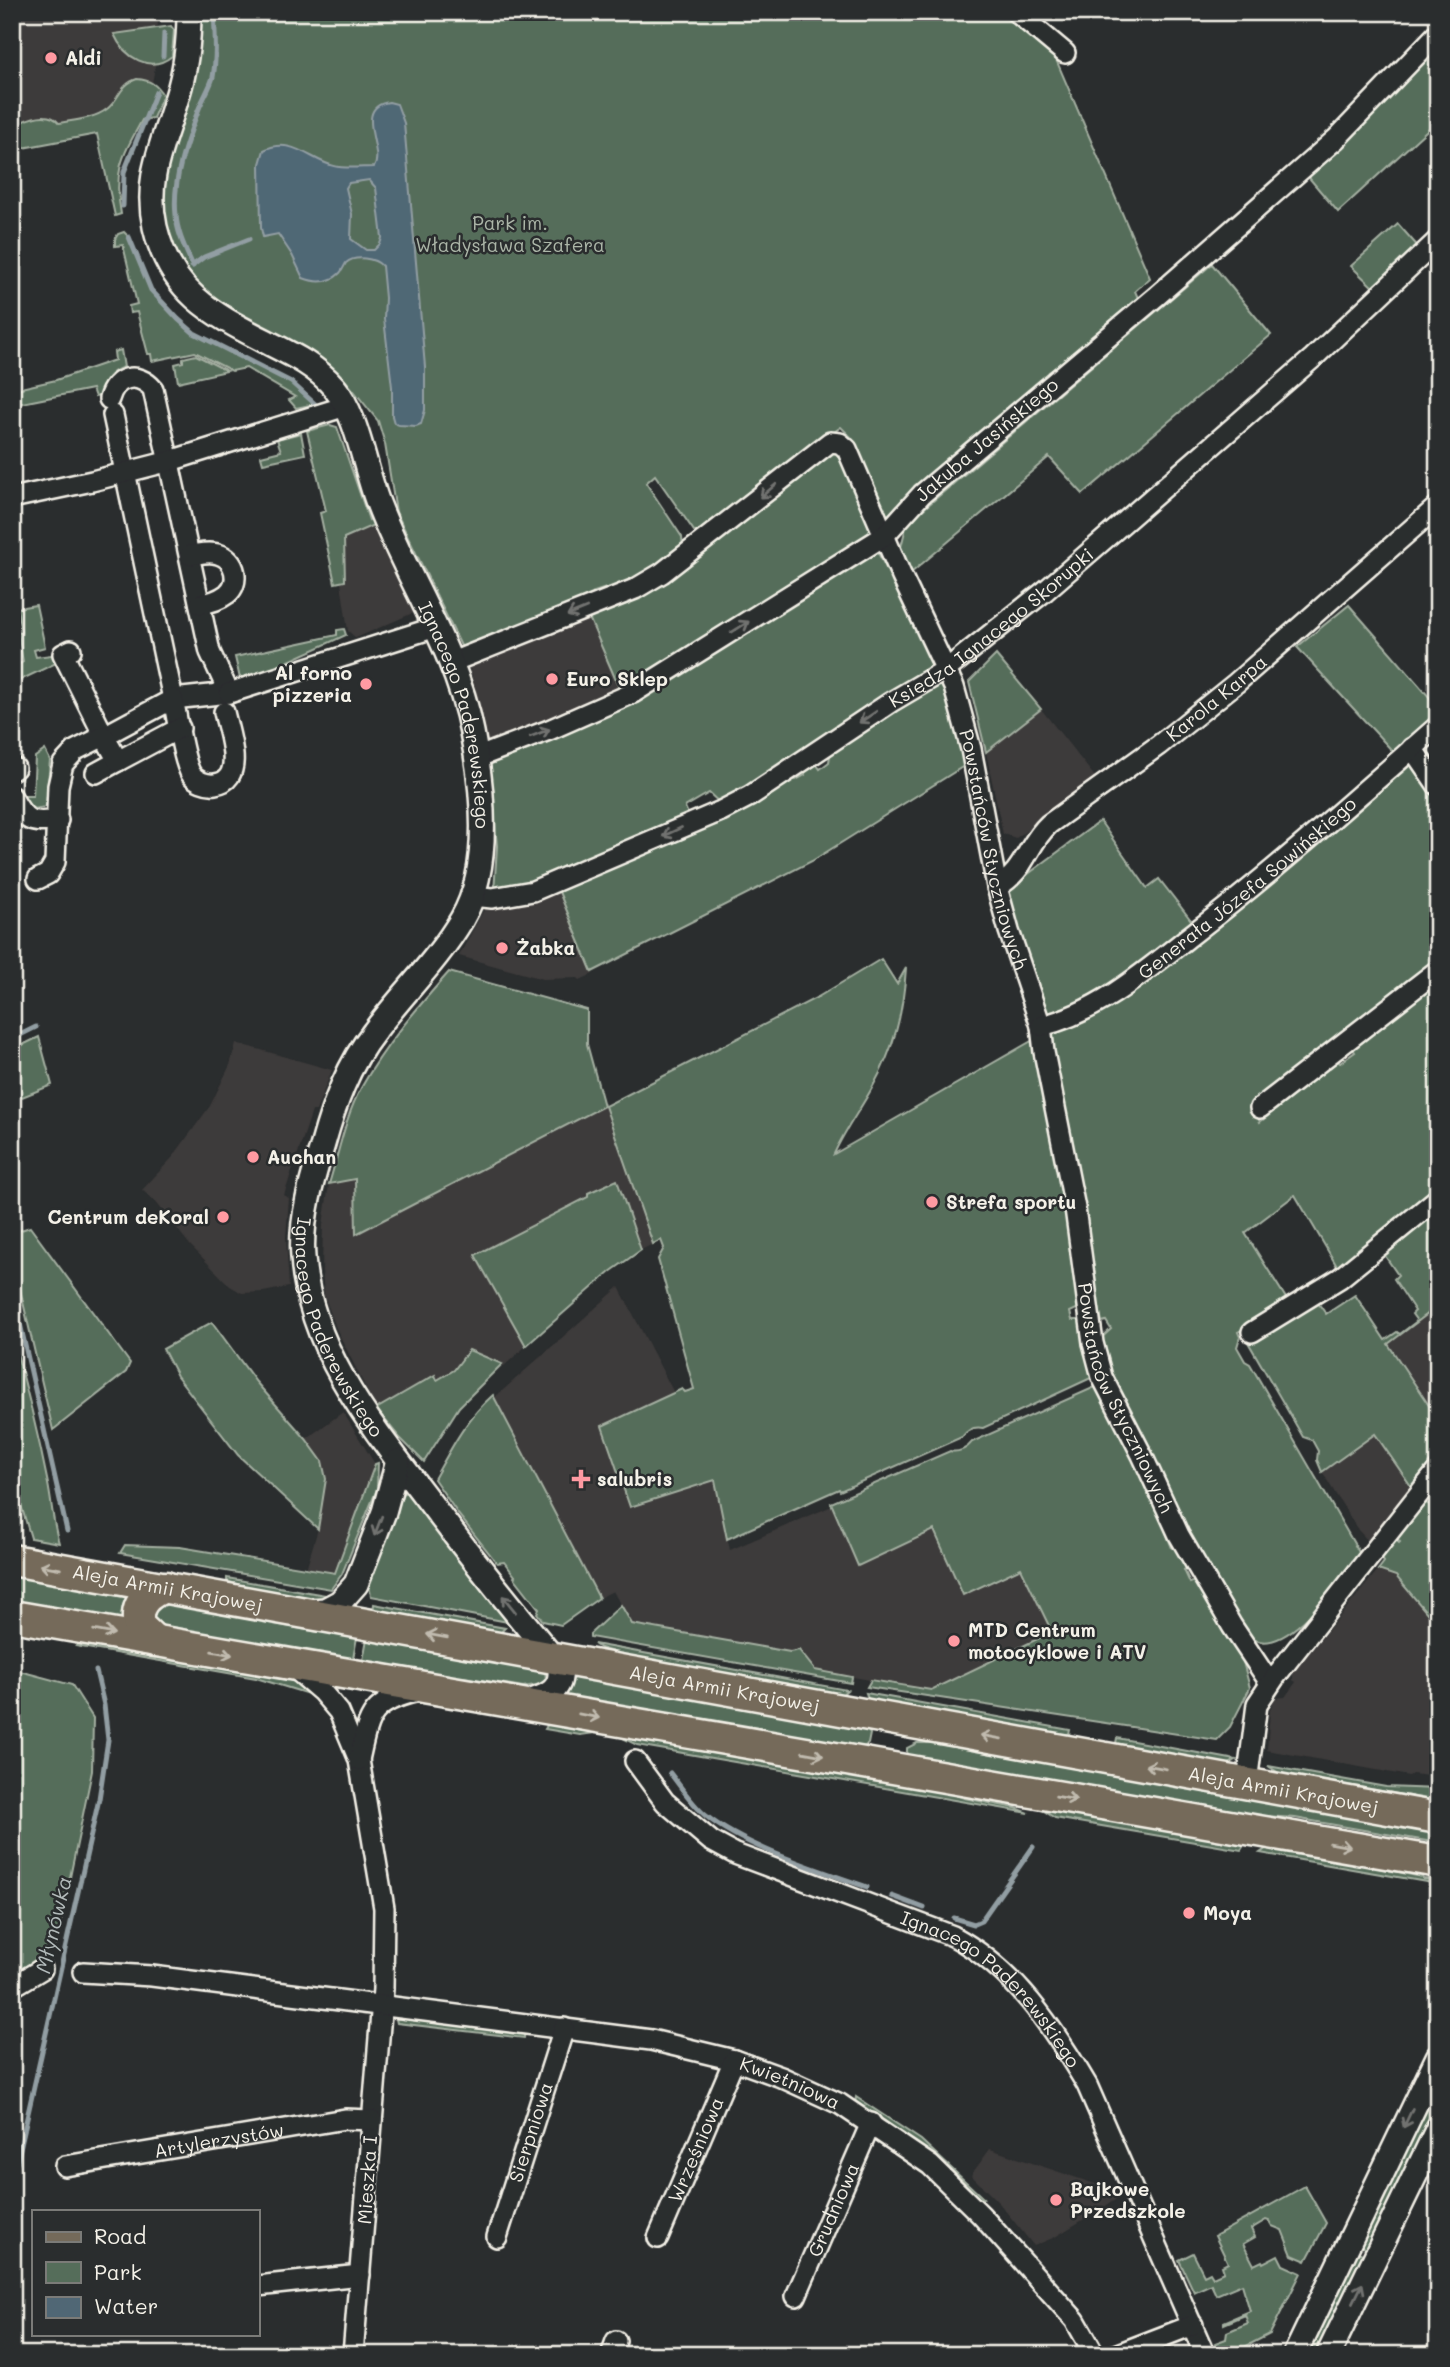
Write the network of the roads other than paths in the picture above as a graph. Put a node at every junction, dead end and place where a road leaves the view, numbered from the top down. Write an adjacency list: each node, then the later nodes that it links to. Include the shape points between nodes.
1 (189, 12): 6 (street, Ignacego Paderewskiego, via 185,70 151,187 156,233 173,270 203,306 307,363 332,385)
2 (1016, 12): 4 (street)
3 (1438, 33): 11 (street, Jakuba Jasińskiego, via 1336,139 922,494)
4 (1065, 53)
5 (1438, 240): 17 (street, Księdza Ignacego Skorupki, via 1149,503)
6 (346, 406): 7 (street); 14 (street, Ignacego Paderewskiego, via 379,507)
7 (170, 461): 8 (street); 8 (street, via 156,397 148,383 125,379 115,386 111,407); 12 (street)
8 (126, 473): 9 (street); 18 (street)
9 (12, 498)
10 (1438, 506): 31 (street, Karola Karpa, via 1159,745 1037,834 1011,879)
11 (884, 536): 16 (street, Powstańców Styczniowych, one-way to 16, via 847,449 830,442 644,584); 17 (street, Powstańców Styczniowych); 24 (street, Jakuba Jasińskiego, one-way to 11, via 633,693)
12 (190, 555): 13 (street); 13 (street, via 215,552 229,561 235,572 229,592)
13 (200, 604): 19 (street)
14 (436, 627): 16 (street, Ignacego Paderewskiego); 19 (street)
15 (72, 650): 22 (street, via 63,654)
16 (452, 662): 24 (street, Ignacego Paderewskiego)
17 (947, 668): 31 (street, Powstańców Styczniowych, via 964,719); 32 (street, Księdza Ignacego Skorupki, one-way to 32, via 721,811 533,891 492,898)
18 (173, 699): 19 (street); 21 (street); 22 (street)
19 (226, 703): 21 (street, via 234,762 231,774 221,782 207,784 189,772)
20 (1438, 726): 23 (street, Generała Józefa Sowińskiego)
21 (180, 728): 25 (street)
22 (104, 736): 25 (street); 29 (street, via 76,750 63,764)
23 (1412, 748): 27 (street); 34 (street, Generała Józefa Sowińskiego, via 1227,908 1150,968 1080,1011)
24 (476, 758): 32 (street, Ignacego Paderewskiego, via 482,838)
25 (118, 761): 26 (street)
26 (96, 773)
27 (1438, 786)
28 (12, 797): 29 (street, via 30,820)
29 (58, 820): 30 (street, via 53,869)
30 (38, 880)
31 (997, 887): 34 (street, Powstańców Styczniowych)
32 (473, 896): 38 (street, Ignacego Paderewskiego, via 449,938 355,1060 330,1118 304,1220 304,1266 321,1330 354,1398)
33 (1438, 970): 35 (street)
34 (1041, 1026): 47 (street, Powstańców Styczniowych, via 1102,1377 1179,1535)
35 (1260, 1108)
36 (1438, 1198): 37 (street, via 1340,1278)
37 (1252, 1332)
38 (398, 1461): 42 (street, Ignacego Paderewskiego, one-way to 42, via 356,1584 334,1606); 45 (street, Ignacego Paderewskiego, one-way to 38)
39 (1438, 1471): 47 (street)
40 (12, 1560): 41 (main road, Aleja Armii Krajowej, one-way to 40)
41 (166, 1587): 42 (main road, Aleja Armii Krajowej); 44 (main road, via 150,1594 138,1611 139,1626)
42 (303, 1612): 45 (main road, Aleja Armii Krajowej, one-way to 42)
43 (12, 1616): 44 (main road, one-way to 44)
44 (155, 1641): 46 (main road, one-way to 46)
45 (552, 1657): 49 (street, via 561,1672 555,1690); 50 (main road, Aleja Armii Krajowej)
46 (290, 1664): 48 (main road); 51 (street, Mieszka I, via 339,1712)
47 (1270, 1684): 54 (street, via 1257,1704)
48 (429, 1688): 49 (main road); 51 (street, Mieszka I, via 377,1707 365,1729)
49 (522, 1704): 53 (main road, one-way to 53)
50 (895, 1719): 53 (main road); 54 (main road, Aleja Armii Krajowej, one-way to 50)
51 (359, 1760): 60 (street, Mieszka I, via 383,1901)
52 (635, 1761): 73 (street, Ignacego Paderewskiego, via 665,1802 711,1841 953,1936 1013,1980 1087,2085)
53 (885, 1767): 56 (main road, one-way to 56)
54 (1247, 1783): 55 (main road, Aleja Armii Krajowej)
55 (1438, 1818)
56 (1438, 1862)
57 (42, 1969): 59 (street)
58 (83, 1972): 60 (street, via 138,1974)
59 (12, 1987)
60 (382, 2006): 61 (street, Kwietniowa); 64 (street, Mieszka I)
61 (564, 2028): 63 (street, Kwietniowa, via 651,2040); 68 (street, Sierpniowa)
62 (1438, 2057): 78 (street, one-way to 78)
63 (734, 2060): 65 (street, Kwietniowa, via 840,2104); 69 (street, Wrześniowa)
64 (372, 2120): 67 (street, Artylerzystów, via 345,2119); 70 (street, Mieszka I)
65 (871, 2123): 72 (street, Grudniowa); 75 (street, Kwietniowa, via 930,2165 981,2215 1075,2320)
66 (1438, 2128): 79 (street, one-way to 66)
67 (65, 2165)
68 (497, 2237)
69 (658, 2238)
70 (360, 2276): 71 (street); 74 (street, Mieszka I)
71 (259, 2286)
72 (796, 2296)
73 (1193, 2325): 76 (street); 77 (street, Ignacego Paderewskiego)
74 (353, 2355)
75 (1095, 2355)
76 (1115, 2355)
77 (1205, 2355)
78 (1295, 2355)
79 (1328, 2355)

